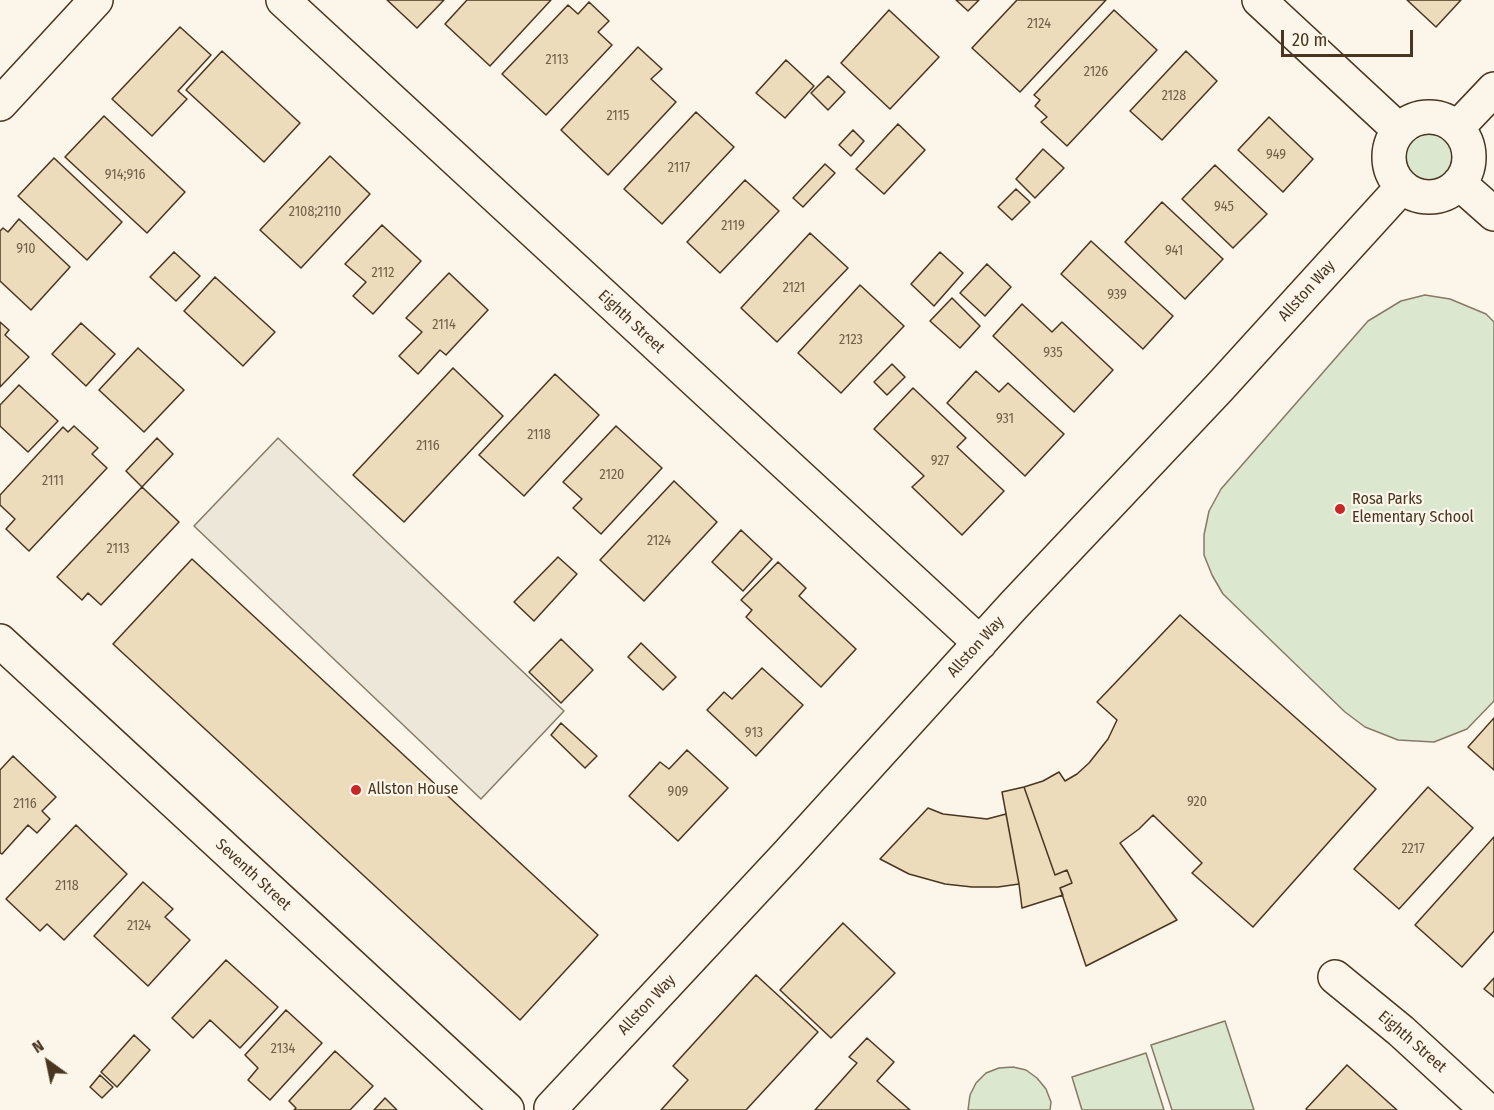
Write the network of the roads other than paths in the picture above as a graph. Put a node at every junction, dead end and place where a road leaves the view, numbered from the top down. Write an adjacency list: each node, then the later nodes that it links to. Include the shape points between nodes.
1 (96, 0): 5 (street)
2 (283, 0): 12 (street, Eighth Street)
3 (1259, 0): 7 (street)
4 (1494, 89): 6 (street)
5 (0, 104)
6 (1457, 128): 7 (street, via 1434,117 1409,122); 8 (street, via 1469,155)
7 (1399, 130): 9 (street, via 1389,153 1394,177)
8 (1459, 183): 9 (street, via 1432,197); 10 (street)
9 (1402, 188): 12 (street, Allston Way)
10 (1494, 214)
11 (0, 641): 15 (street, Seventh Street)
12 (980, 643): 14 (street, Allston Way)
13 (1335, 977): 16 (street, Eighth Street)
14 (552, 1109): 15 (street, via 541,1101 529,1100 517,1102)
15 (507, 1110)
16 (1487, 1110)

